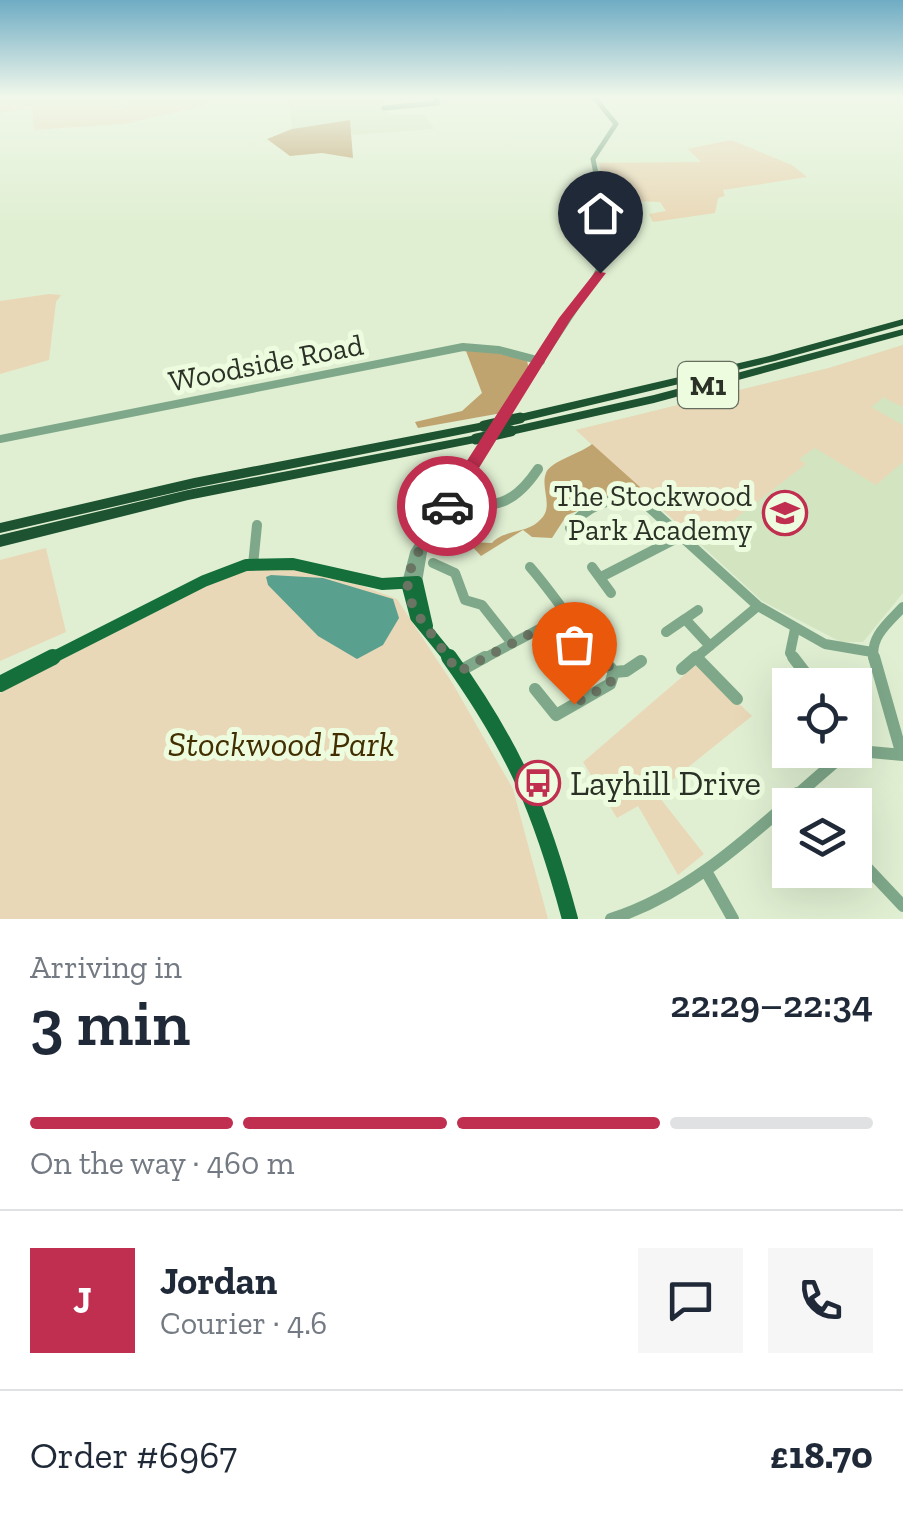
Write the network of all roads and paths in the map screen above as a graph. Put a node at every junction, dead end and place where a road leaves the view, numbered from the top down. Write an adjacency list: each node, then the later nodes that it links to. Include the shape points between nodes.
1 (606, 139): 4 (street, via 593,158 606,257)
2 (903, 322): 9 (highway, M1, bridge, via 520,418)
3 (903, 332): 12 (highway, M1, bridge, via 654,399 188,495)
4 (540, 361): 5 (street, Woodside Road, via 463,348); 7 (street)
5 (0, 439)
6 (538, 469): 7 (street, via 505,505 482,508)
7 (452, 499): 13 (street)
8 (257, 526): 15 (street)
9 (0, 528)
10 (570, 528): 11 (street, via 575,518 628,496 646,502)
11 (681, 536): 18 (street); 23 (street)
12 (0, 542)
13 (423, 544): 19 (street)
14 (434, 563): 31 (street, via 461,576 464,600 482,606)
15 (253, 564): 20 (main road, via 312,566); 40 (main road, via 204,581)
16 (530, 568): 26 (street)
17 (592, 568): 18 (street)
18 (602, 577): 21 (street)
19 (412, 583): 20 (main road); 22 (main road); 28 (main road)
20 (382, 584): 22 (main road)
21 (612, 593)
22 (410, 604): 28 (main road)
23 (758, 606): 29 (street); 32 (street)
24 (903, 607): 33 (street, via 878,634)
25 (698, 610): 27 (street)
26 (564, 616): 31 (street); 39 (street)
27 (685, 620): 30 (street); 32 (street)
28 (428, 626): 38 (main road)
29 (795, 629): 33 (street, via 839,649); 36 (street, via 790,652)
30 (666, 632)
31 (511, 642): 38 (street)
32 (710, 646): 34 (street)
33 (872, 652): 43 (street)
34 (697, 658): 37 (street); 42 (street)
35 (642, 661): 39 (street)
36 (802, 668)
37 (682, 669)
38 (458, 672): 49 (main road, via 525,779)
39 (614, 672): 41 (street, via 610,684 560,720)
40 (0, 684)
41 (536, 690)
42 (737, 699)
43 (902, 755): 44 (street, via 850,754)
44 (803, 788)
45 (772, 814): 46 (street)
46 (706, 871): 50 (street, via 650,906); 51 (street)
47 (872, 872): 48 (street)
48 (903, 906)
49 (570, 919)
50 (611, 919)
51 (733, 919)

